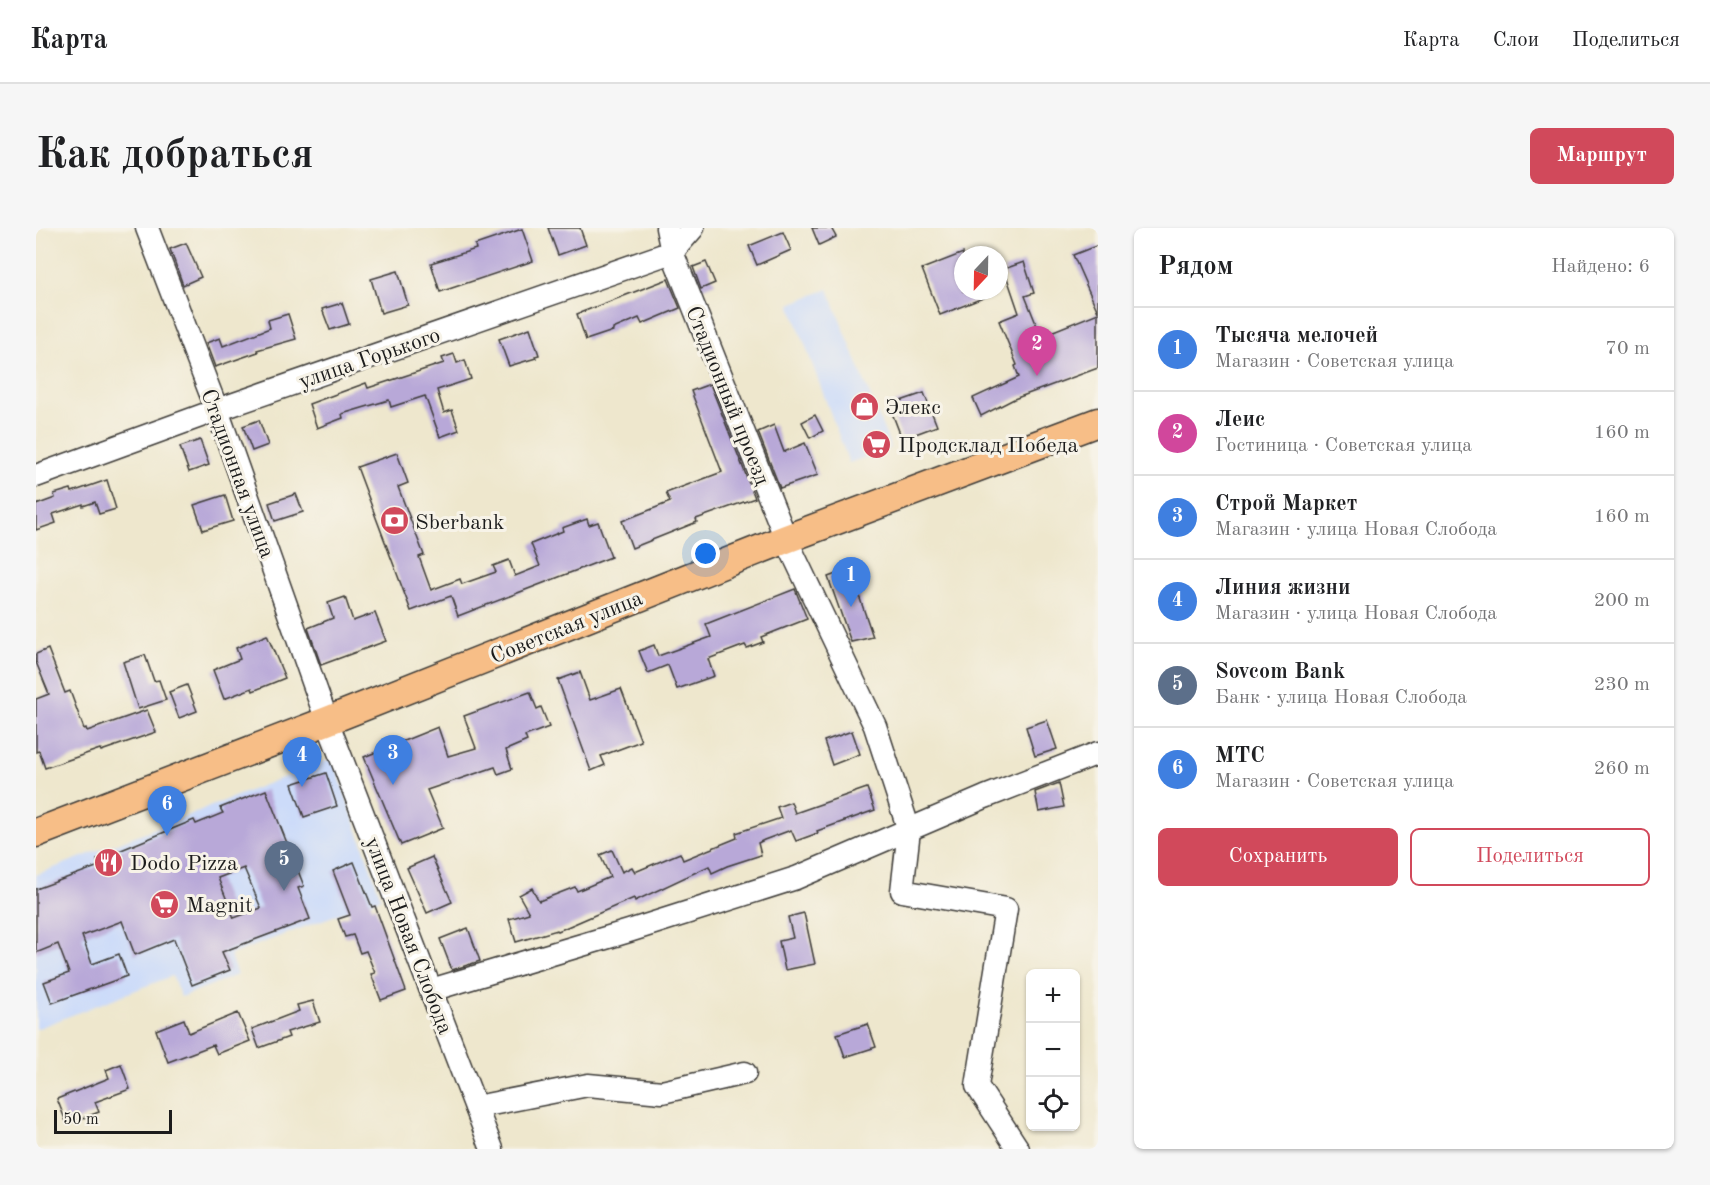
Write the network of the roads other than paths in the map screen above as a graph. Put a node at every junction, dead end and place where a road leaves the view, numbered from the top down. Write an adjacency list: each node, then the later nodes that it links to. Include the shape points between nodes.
1 (147, 228): 5 (street, Стадионная улица)
2 (667, 228): 4 (street, Стадионный проезд)
3 (693, 228): 4 (street, улица Горького)
4 (672, 252): 5 (street, улица Горького); 8 (street, Стадионный проезд)
5 (217, 410): 7 (street, улица Горького); 9 (street, Стадионная улица)
6 (1098, 422): 8 (main road, Советская улица)
7 (36, 476)
8 (786, 539): 9 (main road, Советская улица); 11 (street, Стадионный проезд, via 875,726)
9 (327, 721): 12 (main road, Советская улица); 13 (street, улица Новая Слобода)
10 (1098, 753): 11 (street)
11 (909, 830): 13 (street, via 796,878); 17 (street, via 902,891 1006,909 977,1086)
12 (36, 833)
13 (431, 990): 15 (street, улица Новая Слобода)
14 (745, 1074): 15 (street, via 662,1092 588,1085)
15 (476, 1107): 16 (street, улица Новая Слобода)
16 (492, 1149)
17 (1018, 1149)

